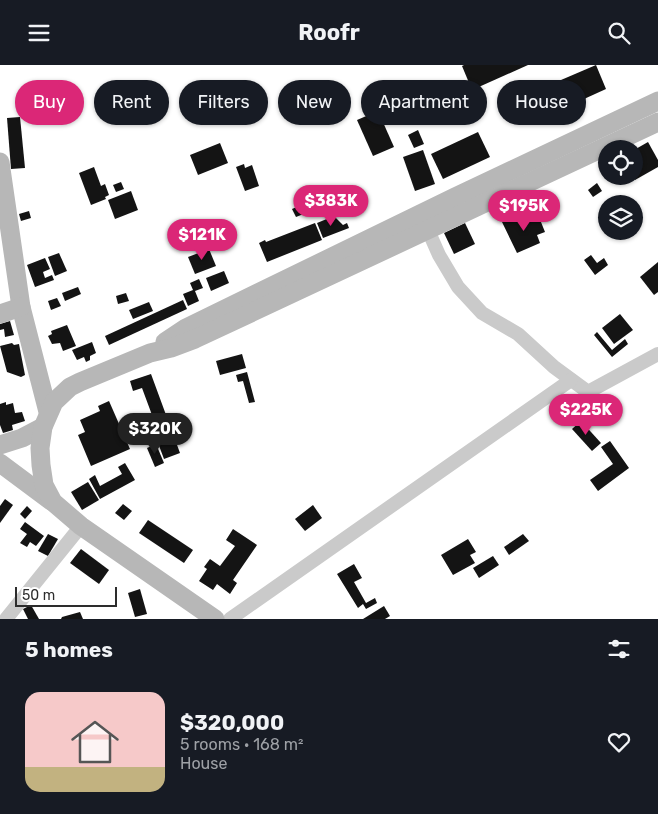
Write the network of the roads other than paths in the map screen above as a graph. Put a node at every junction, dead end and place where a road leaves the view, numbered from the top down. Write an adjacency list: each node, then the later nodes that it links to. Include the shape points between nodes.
1 (658, 101): 4 (main road)
2 (658, 122): 4 (main road)
3 (0, 162): 5 (main road)
4 (424, 221): 8 (street, via 458,287 482,313 518,333); 9 (main road, via 195,339 150,353 80,382 62,394)
5 (21, 307): 6 (main road); 9 (main road)
6 (0, 315)
7 (658, 353): 8 (street, via 588,392)
8 (572, 380): 16 (street)
9 (46, 419): 10 (main road, via 22,438); 12 (main road, via 40,465 44,485)
10 (0, 445)
11 (0, 463): 12 (main road)
12 (53, 503): 13 (main road)
13 (81, 526): 14 (street); 15 (main road)
14 (6, 619)
15 (215, 619)
16 (230, 619)

